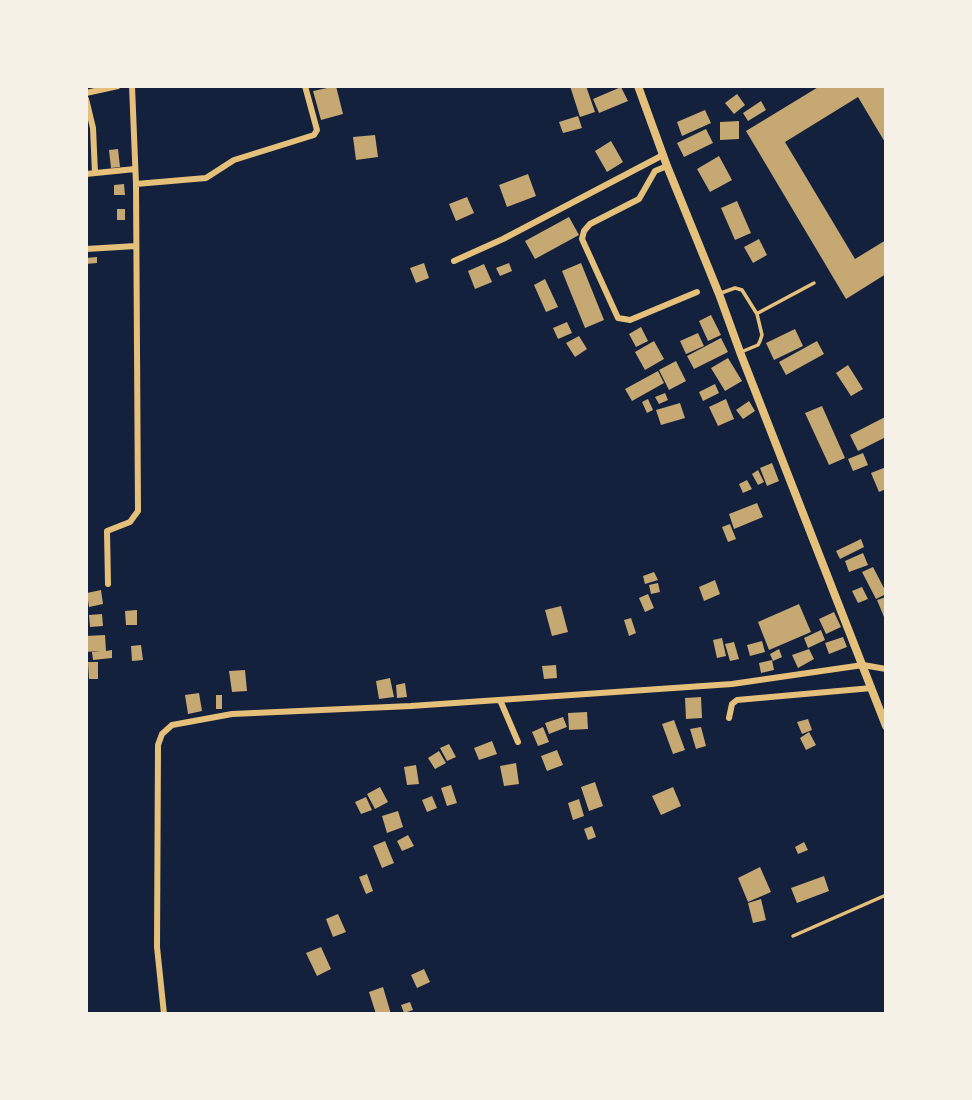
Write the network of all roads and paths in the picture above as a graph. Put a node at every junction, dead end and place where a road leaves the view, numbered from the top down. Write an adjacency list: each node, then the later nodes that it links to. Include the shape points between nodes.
1 (118, 86): 5 (street)
2 (132, 86): 9 (street)
3 (304, 86): 12 (street, via 317,130 313,135 234,160 209,178)
4 (638, 86): 7 (street)
5 (86, 93)
6 (86, 99): 10 (street)
7 (663, 155): 8 (street); 15 (street)
8 (667, 166): 17 (street, via 655,171 639,199 590,224 582,239 618,318 630,320); 18 (street)
9 (135, 169): 10 (street); 12 (street)
10 (95, 173): 11 (street)
11 (86, 174)
12 (136, 184): 13 (street)
13 (136, 246): 14 (street); 21 (street, via 138,511 130,522 107,531)
14 (86, 249)
15 (454, 261)
16 (814, 283): 19 (lane)
17 (697, 292)
18 (719, 294): 19 (lane, via 741,290); 20 (street)
19 (757, 314): 20 (lane, via 760,341)
20 (740, 352): 22 (street)
21 (108, 584)
22 (863, 665): 23 (street); 24 (street); 25 (street, via 732,684)
23 (886, 669)
24 (872, 688): 26 (street, via 737,700); 27 (street)
25 (500, 700): 28 (street); 31 (street, via 232,715 181,722 162,734 158,745 157,947)
26 (729, 718)
27 (886, 726)
28 (518, 743)
29 (886, 895): 30 (lane)
30 (793, 936)
31 (164, 1014)

